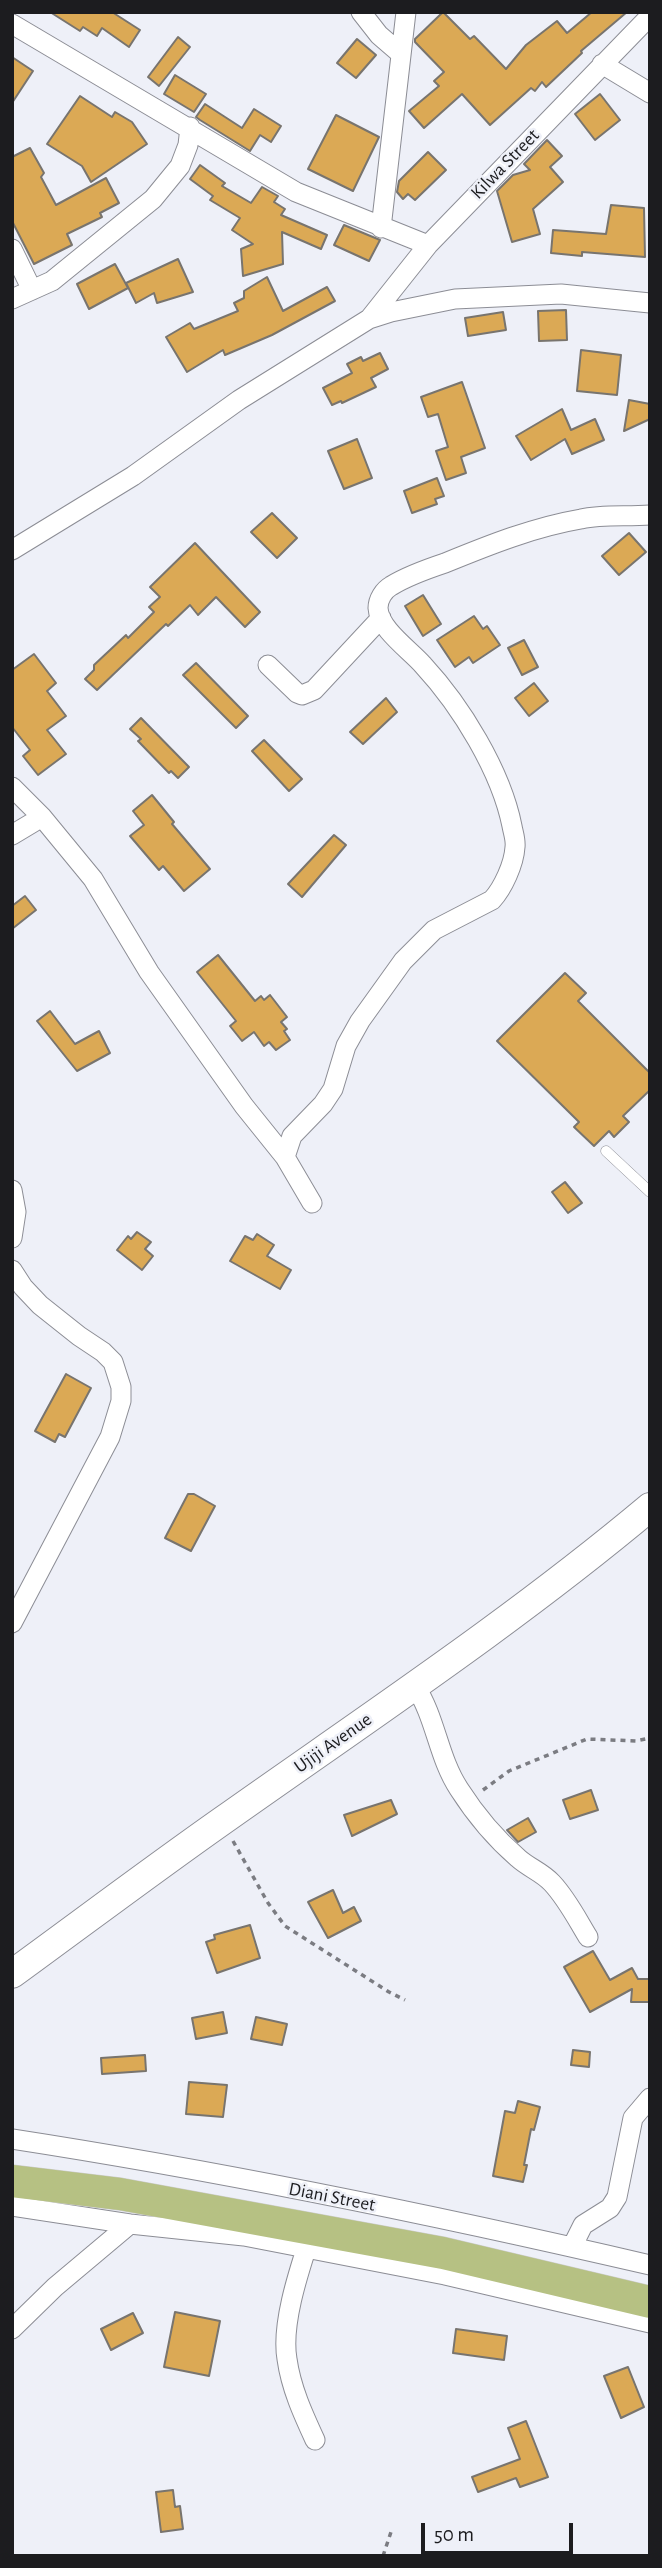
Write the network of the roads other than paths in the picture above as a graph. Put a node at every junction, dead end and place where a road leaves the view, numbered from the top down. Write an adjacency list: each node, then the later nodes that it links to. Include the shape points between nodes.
1 (361, 12): 5 (street)
2 (406, 12): 5 (street)
3 (650, 16): 6 (street, Kilwa Street)
4 (12, 24): 8 (street)
5 (401, 54): 9 (street)
6 (602, 64): 7 (street); 10 (street, Kilwa Street)
7 (650, 93)
8 (190, 127): 9 (street, via 296,192); 12 (street, via 180,166 153,199 52,281)
9 (381, 228): 10 (street)
10 (428, 245): 15 (street, Kilwa Street)
11 (12, 249): 12 (street)
12 (32, 290): 13 (street)
13 (12, 299)
14 (650, 303): 15 (street, via 561,294 455,299)
15 (369, 319): 17 (street, via 239,400 133,476)
16 (650, 515): 18 (street, via 583,518 488,545 389,586 379,602)
17 (12, 550)
18 (381, 618): 19 (street, via 307,693 297,693); 24 (street, via 444,689 482,749 499,782 515,846 492,900 433,930 403,961 346,1046 333,1089 292,1136)
19 (268, 665)
20 (12, 786): 21 (street)
21 (42, 817): 22 (street); 24 (street, via 93,880 149,972)
22 (12, 835)
23 (606, 1151): 26 (lane)
24 (285, 1157): 27 (street)
25 (12, 1190): 28 (street, via 16,1212)
26 (650, 1192)
27 (312, 1203)
28 (12, 1238)
29 (12, 1270): 31 (street, via 40,1305 113,1362 121,1387 110,1437)
30 (650, 1507): 32 (main road, Ujiji Avenue, via 586,1561)
31 (12, 1623)
32 (415, 1686): 33 (street, via 459,1788 502,1844 555,1885); 34 (main road, Ujiji Avenue)
33 (588, 1937)
34 (12, 1974)
35 (650, 2098): 41 (street, via 633,2118 617,2197 610,2208 583,2225)
36 (12, 2139): 41 (street, Diani Street, via 131,2158)
37 (12, 2181): 40 (main road, via 120,2194)
38 (12, 2206): 39 (street)
39 (130, 2224): 40 (street); 45 (street)
40 (309, 2239): 43 (main road, via 443,2253); 44 (street); 46 (street, via 288,2319 286,2356 296,2398)
41 (572, 2247): 42 (street, Diani Street)
42 (650, 2265)
43 (650, 2302)
44 (650, 2323)
45 (12, 2329)
46 (315, 2440)

